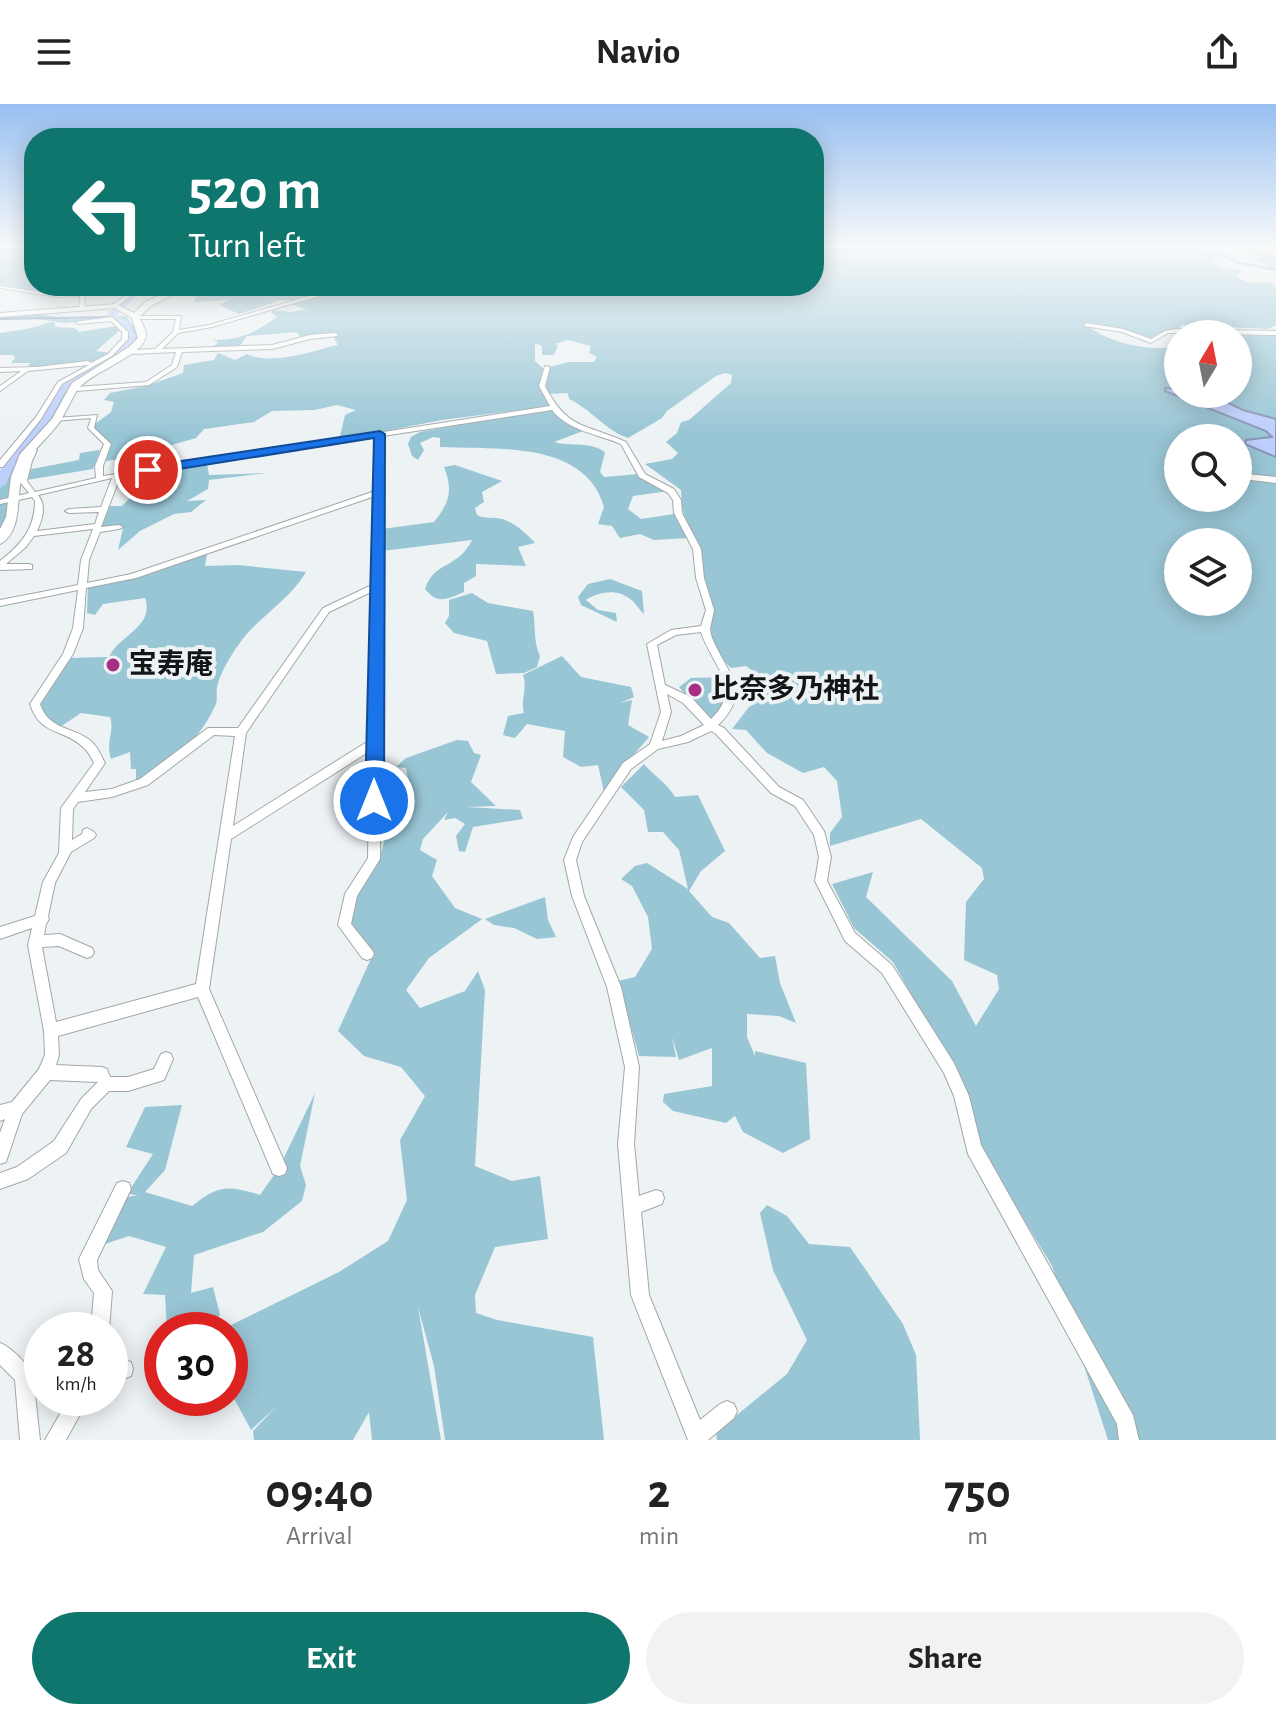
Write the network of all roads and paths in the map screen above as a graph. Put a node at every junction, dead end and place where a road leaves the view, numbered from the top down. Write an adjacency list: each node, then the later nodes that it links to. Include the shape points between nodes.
1 (77, 309): 5 (main road)
2 (121, 309): 6 (main road)
3 (143, 309): 6 (main road)
4 (268, 309): 9 (street)
5 (0, 315)
6 (135, 317): 9 (street, via 178,316); 12 (main road, via 142,332)
7 (78, 322): 15 (street, via 112,319 125,332 118,349)
8 (1086, 325): 10 (street, via 1151,341 1176,331)
9 (176, 332): 14 (street)
10 (1276, 333)
11 (336, 335): 13 (street, via 272,347)
12 (134, 350): 14 (street); 16 (main road); 21 (street)
13 (180, 350): 14 (street); 21 (street, via 175,366 147,384)
14 (157, 351)
15 (94, 363): 16 (street); 19 (street); 24 (street, via 60,383)
16 (108, 364): 21 (main road)
17 (0, 367): 19 (street)
18 (547, 367): 22 (street, via 542,386)
19 (25, 370): 20 (street)
20 (0, 389)
21 (74, 390): 25 (main road)
22 (551, 408): 26 (street); 49 (street, via 579,429 624,443 642,475 671,491 697,549 710,610)
23 (26, 415): 24 (street)
24 (36, 421): 28 (street)
25 (52, 424): 32 (street, via 95,416 91,428 108,444); 35 (street, via 23,473 24,485); 36 (main road, via 20,463)
26 (380, 434): 30 (street); 34 (street)
27 (0, 445): 28 (street)
28 (16, 445): 29 (street)
29 (0, 465)
30 (117, 475): 32 (street); 38 (street)
31 (1252, 478): 33 (main road)
32 (100, 479): 35 (street)
33 (1276, 480)
34 (378, 493): 46 (street, via 133,576); 47 (street)
35 (35, 495): 36 (street); 42 (street, via 40,506)
36 (15, 499): 37 (street); 43 (main road)
37 (0, 502)
38 (104, 509): 39 (street); 41 (street)
39 (69, 511)
40 (119, 527): 41 (street)
41 (96, 528): 42 (street); 46 (street)
42 (32, 534): 44 (street)
43 (0, 540)
44 (0, 566): 45 (street)
45 (29, 567)
46 (83, 584): 48 (street); 55 (street, via 81,616 68,654 35,704 49,727 86,743 100,763)
47 (377, 586): 52 (street, via 326,610); 53 (street)
48 (0, 603)
49 (705, 629): 50 (street, via 674,632 652,644); 51 (street, via 732,689 729,706)
50 (661, 687): 51 (street, via 687,700); 54 (street, via 666,712)
51 (711, 726): 54 (street); 84 (street, via 775,790 799,803 820,834 825,857 821,881 850,937 887,969 949,1068 974,1148 1126,1422)
52 (241, 732): 55 (street, via 212,731 144,782); 57 (street)
53 (374, 743): 57 (street); 63 (street, via 374,859 351,894 344,925)
54 (655, 746): 76 (street, via 627,766 577,840 570,860 578,896 614,987 632,1067 626,1144)
55 (76, 798): 58 (street, via 67,808)
56 (87, 833): 58 (street)
57 (226, 836): 64 (street)
58 (65, 850): 59 (street, via 49,882)
59 (43, 919): 60 (street); 61 (street)
60 (0, 933)
61 (36, 941): 62 (street, via 60,940); 65 (street)
62 (87, 952)
63 (367, 954)
64 (202, 989): 65 (street); 72 (street)
65 (51, 1031): 67 (street)
66 (166, 1059): 68 (street, via 159,1075)
67 (46, 1072): 68 (street, via 102,1074); 69 (street)
68 (106, 1084): 73 (street, via 86,1104 60,1147)
69 (16, 1109): 70 (street); 71 (street)
70 (0, 1113)
71 (0, 1156)
72 (279, 1168)
73 (0, 1181)
74 (123, 1189): 77 (street, via 88,1259 90,1273 103,1291)
75 (656, 1198): 76 (street)
76 (632, 1207): 81 (street, via 640,1295)
77 (101, 1312)
78 (0, 1352): 82 (street, via 24,1376)
79 (727, 1411): 81 (street)
80 (69, 1416): 83 (street)
81 (698, 1437)
82 (30, 1440)
83 (55, 1440)
84 (1129, 1440)

